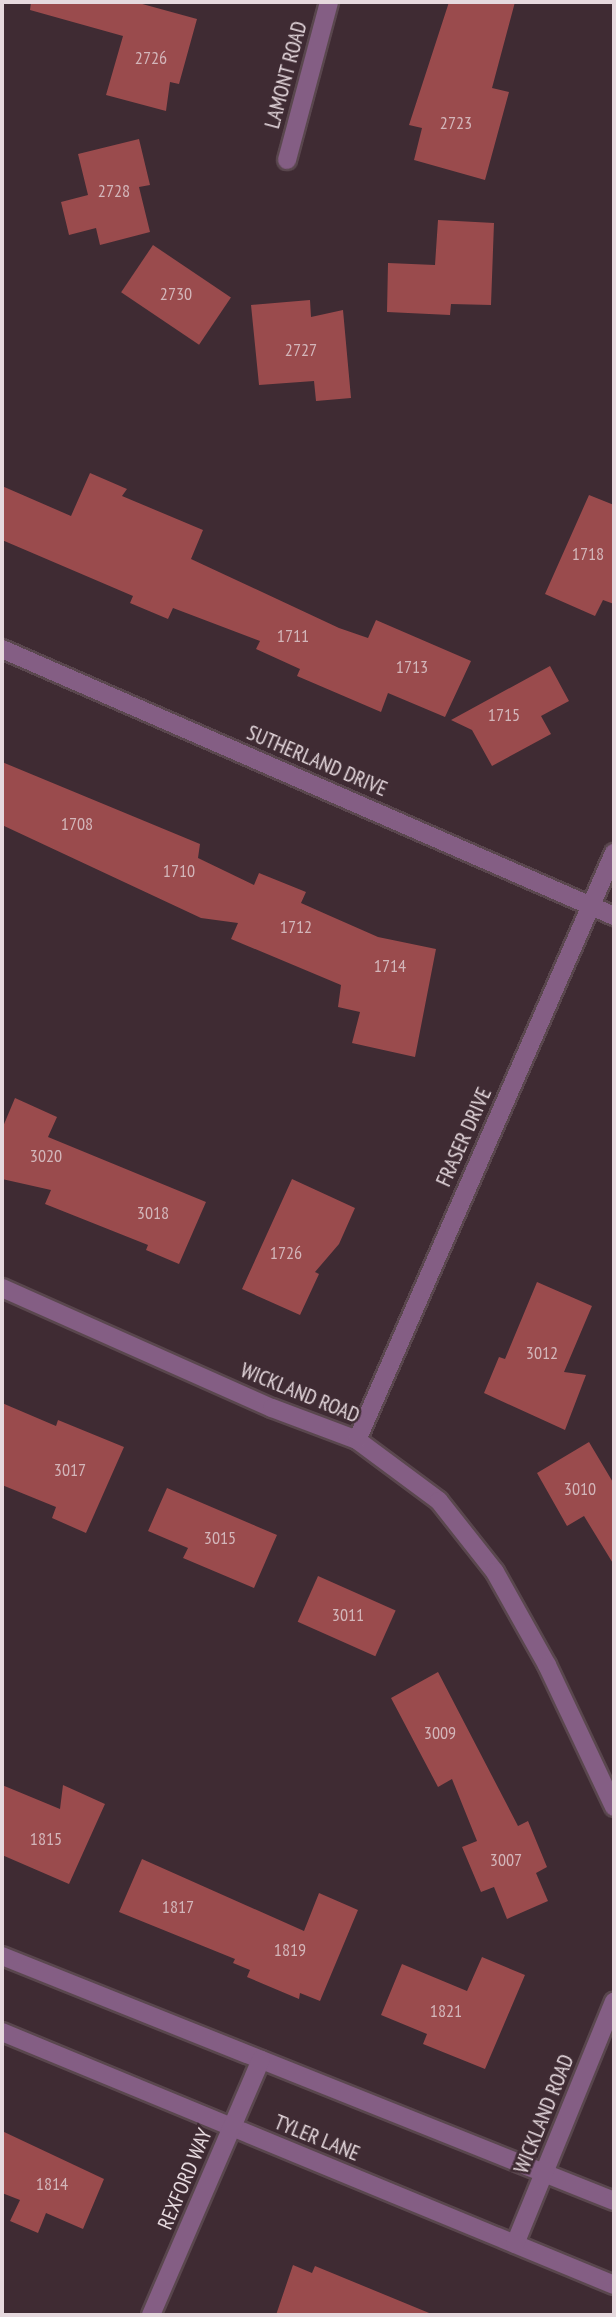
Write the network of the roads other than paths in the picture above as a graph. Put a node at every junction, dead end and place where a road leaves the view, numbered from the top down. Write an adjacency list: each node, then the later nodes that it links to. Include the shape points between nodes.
1 (329, 2): 2 (street, LAMONT ROAD)
2 (288, 160)
3 (2, 649): 5 (street, SUTHERLAND DRIVE)
4 (614, 853): 5 (street, FRASER DRIVE)
5 (592, 904): 6 (street, SUTHERLAND DRIVE); 8 (street, FRASER DRIVE)
6 (614, 916)
7 (2, 1288): 8 (street, WICKLAND ROAD, via 272,1408)
8 (357, 1440): 9 (street, WICKLAND ROAD, via 439,1502 495,1572 547,1665)
9 (614, 1807)
10 (2, 1956): 13 (street)
11 (614, 2001): 15 (street, WICKLAND ROAD)
12 (2, 2032): 14 (street, TYLER LANE)
13 (261, 2060): 14 (street, REXFORD WAY); 15 (street)
14 (232, 2127): 17 (street, TYLER LANE); 19 (street, REXFORD WAY)
15 (546, 2172): 16 (street); 17 (street, WICKLAND ROAD)
16 (614, 2201)
17 (515, 2244): 18 (street, TYLER LANE)
18 (614, 2285)
19 (151, 2315)

